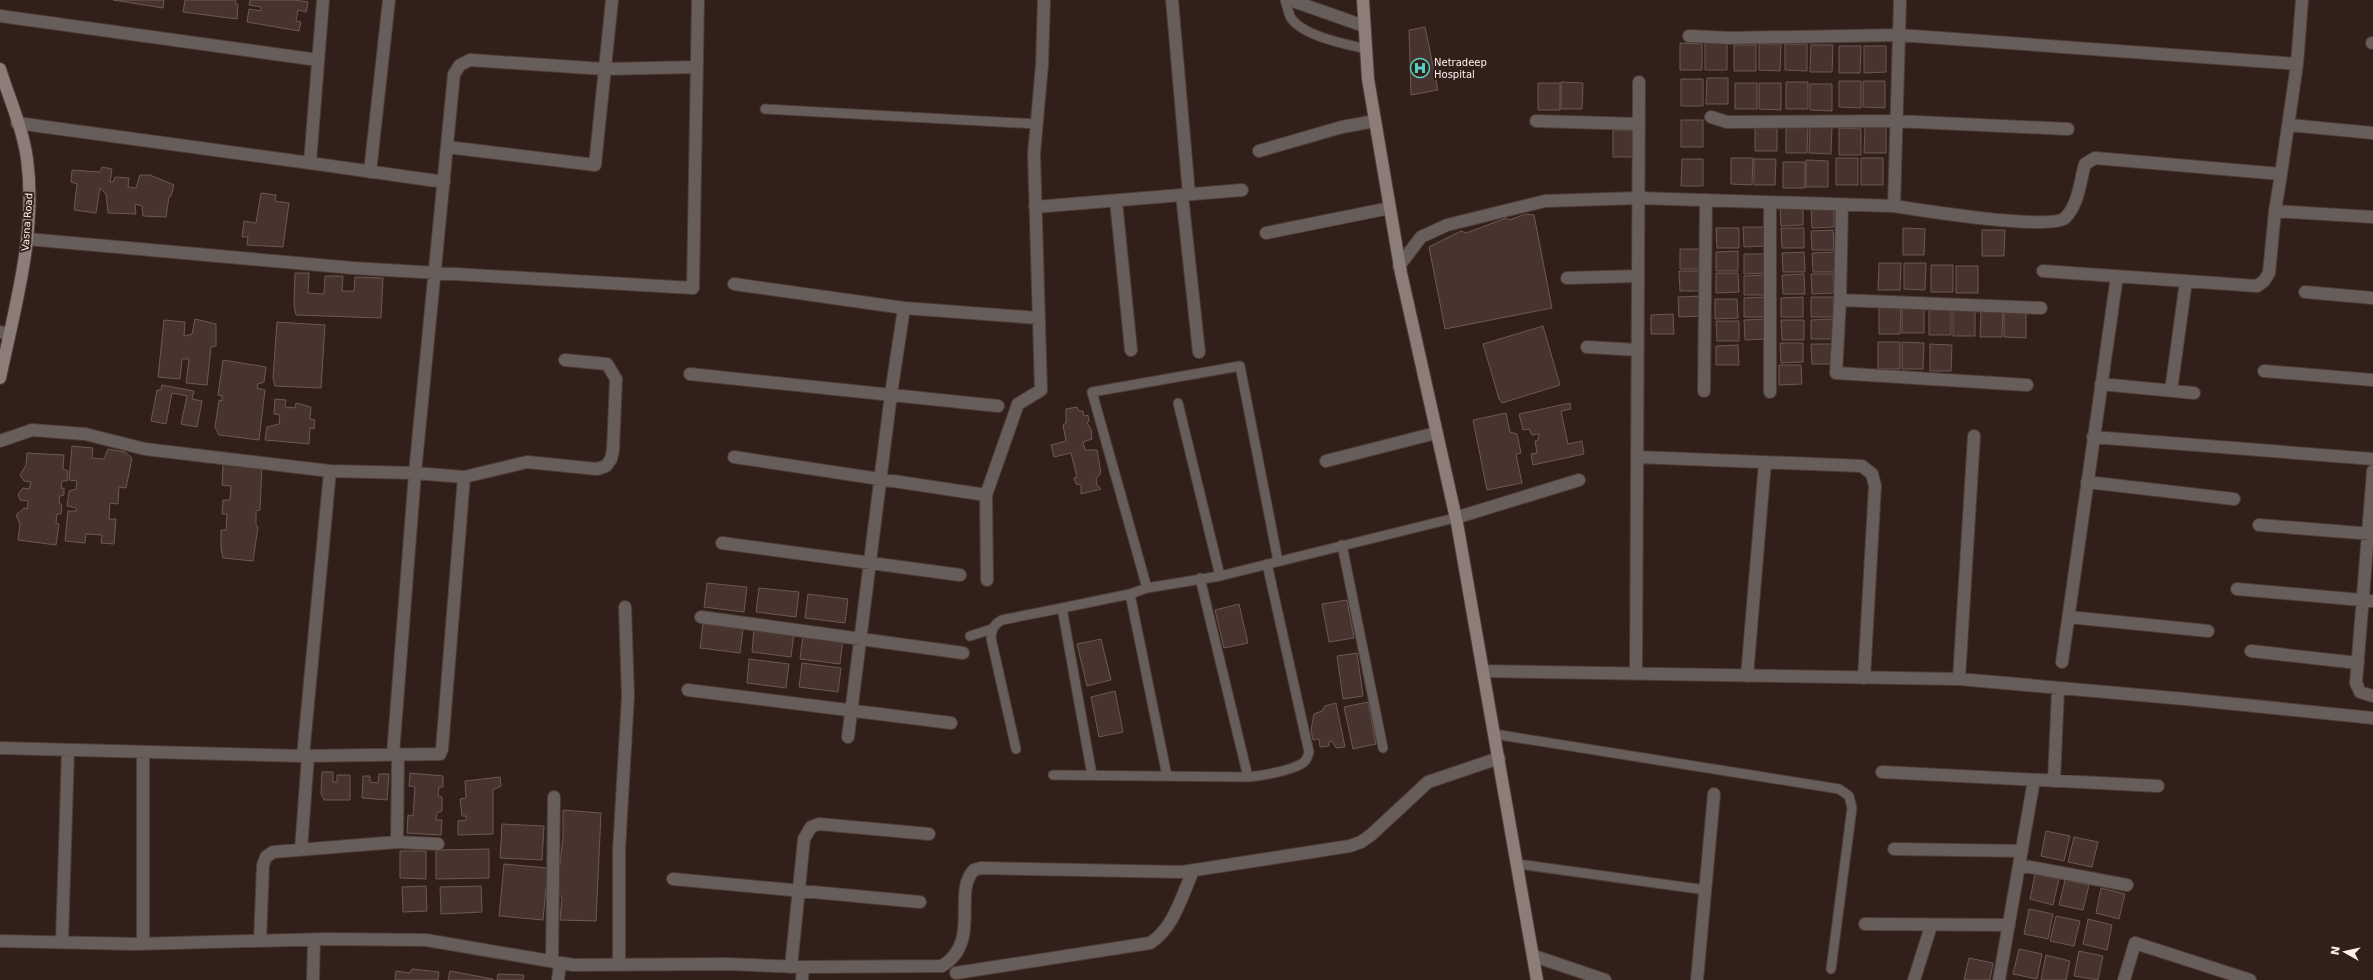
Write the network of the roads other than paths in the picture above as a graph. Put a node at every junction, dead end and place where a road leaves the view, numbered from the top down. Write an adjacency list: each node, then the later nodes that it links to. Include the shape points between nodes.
1 (323, 0): 17 (street)
2 (389, 0): 37 (street)
3 (612, 0): 21 (street)
4 (698, 0): 19 (street)
5 (1044, 0): 29 (street)
6 (1172, 0): 41 (street)
7 (1285, 0): 16 (lane, via 1291,18 1306,30 1336,42)
8 (1290, 0): 13 (street)
9 (1363, 0): 13 (street)
10 (1900, 0): 14 (street)
11 (2302, 0): 18 (street)
12 (0, 16): 17 (street)
13 (1364, 26): 16 (street)
14 (1899, 35): 15 (street, via 1730,38); 18 (street); 26 (street)
15 (1689, 36)
16 (1366, 49): 25 (street)
17 (318, 60): 36 (street)
18 (2297, 64): 31 (street)
19 (697, 67): 21 (street); 56 (street, via 693,288)
20 (0, 69): 28 (street, Vasna Road)
21 (604, 69): 34 (street, via 470,60 460,65 454,74); 34 (street, via 595,165)
22 (1639, 82): 30 (street)
23 (764, 109): 29 (lane)
24 (1711, 118): 26 (street, via 1727,122)
25 (1375, 121): 35 (street, via 1342,127); 49 (street)
26 (1896, 121): 32 (street); 47 (street)
27 (1536, 122): 30 (street)
28 (17, 123): 36 (street); 53 (street, Vasna Road, via 27,158 30,197)
29 (1037, 124): 48 (street, via 1034,154)
30 (1639, 124): 42 (street)
31 (2289, 125): 33 (street); 38 (street)
32 (2068, 129)
33 (2373, 132)
34 (447, 147): 39 (street)
35 (1259, 151)
36 (310, 163): 37 (street)
37 (370, 172): 39 (street)
38 (2281, 174): 47 (street, via 2095,158 2085,164 2072,209 2064,219 2055,223 2030,223); 50 (street)
39 (444, 182): 56 (street)
40 (1242, 190): 41 (street)
41 (1186, 194): 43 (street); 72 (street)
42 (1638, 198): 44 (street); 54 (street, via 1544,202 1447,225 1421,237); 57 (street)
43 (1116, 200): 48 (street); 70 (street)
44 (1706, 200): 45 (street); 80 (street)
45 (1770, 202): 46 (street); 82 (street)
46 (1842, 205): 47 (street); 64 (street)
47 (1894, 206)
48 (1035, 208): 67 (street)
49 (1390, 208): 52 (street); 54 (street)
50 (2275, 210): 51 (street); 60 (street, via 2269,273 2264,281 2257,286)
51 (2373, 217)
52 (1266, 232)
53 (27, 239): 56 (street); 68 (street, Vasna Road)
54 (1399, 266): 87 (street)
55 (2043, 271): 58 (street)
56 (435, 273): 98 (street)
57 (1638, 276): 59 (street); 71 (street)
58 (2117, 276): 60 (street); 78 (street)
59 (1567, 278)
60 (2186, 281): 81 (street)
61 (734, 284): 65 (street)
62 (2305, 292): 63 (street)
63 (2373, 298)
64 (1840, 300): 66 (street); 79 (street, via 1836,373)
65 (904, 308): 67 (street); 84 (street)
66 (2041, 308)
67 (1038, 318): 103 (street, via 1042,390 1018,404)
68 (5, 333): 76 (street, Vasna Road)
69 (1587, 347): 71 (street)
70 (1131, 350)
71 (1638, 350): 92 (street)
72 (1199, 352)
73 (565, 360): 99 (street, via 608,364 616,379 613,450 606,466 597,469 527,462)
74 (2264, 370): 77 (street)
75 (690, 374): 84 (street)
76 (0, 378)
77 (2373, 380)
78 (2101, 384): 81 (street); 89 (street)
79 (2027, 385)
80 (1704, 391)
81 (2171, 391): 83 (street)
82 (1770, 392)
83 (2194, 393)
84 (891, 394): 86 (street); 100 (street)
85 (1178, 403): 114 (lane)
86 (998, 406)
87 (1436, 432): 94 (street); 105 (street)
88 (1974, 436): 138 (street)
89 (2093, 437): 93 (street); 102 (street)
90 (0, 440): 96 (street, via 32,430 85,434 144,448)
91 (734, 457): 100 (street)
92 (1638, 457): 95 (street); 135 (street)
93 (2373, 459)
94 (1326, 461)
95 (1764, 462): 136 (street); 137 (street, via 1862,466 1872,474 1875,486)
96 (330, 471): 98 (street); 153 (street)
97 (2373, 471): 107 (street)
98 (415, 473): 99 (street); 152 (street)
99 (464, 477): 152 (street, via 442,749 436,756)
100 (881, 479): 103 (street); 111 (street)
101 (1579, 480): 105 (street)
102 (2087, 482): 104 (street); 124 (street)
103 (986, 495): 116 (street)
104 (2234, 499)
105 (1456, 518): 109 (lane); 134 (street)
106 (2259, 525): 107 (street)
107 (2370, 534): 120 (street)
108 (722, 543): 111 (street)
109 (1342, 545): 110 (lane); 148 (lane)
110 (1278, 561): 112 (lane); 117 (lane, via 1240,366 1092,392)
111 (870, 563): 113 (street); 129 (street)
112 (1267, 564): 114 (lane); 159 (lane, via 1309,752 1305,761 1298,766)
113 (960, 575)
114 (1220, 576): 115 (lane)
115 (1200, 578): 117 (lane); 159 (lane)
116 (987, 580)
117 (1147, 588): 119 (lane)
118 (2238, 589): 120 (street)
119 (1130, 594): 122 (lane); 158 (lane)
120 (2368, 600): 125 (street)
121 (625, 606): 190 (street, via 628,696 619,850)
122 (1062, 608): 126 (lane, via 1002,620); 157 (lane)
123 (702, 617): 129 (street)
124 (2069, 617): 127 (street); 132 (street)
125 (2367, 628): 133 (street)
126 (992, 629): 128 (lane); 149 (lane, via 990,638)
127 (2208, 631)
128 (970, 636)
129 (860, 640): 131 (street); 142 (street)
130 (2251, 651): 133 (street)
131 (964, 653)
132 (2062, 662)
133 (2358, 663): 141 (street, via 2356,683 2360,692)
134 (1483, 671): 135 (street); 145 (street)
135 (1636, 674): 136 (street)
136 (1747, 676): 137 (street)
137 (1864, 678): 138 (street)
138 (1959, 679): 139 (street)
139 (2058, 689): 143 (street); 161 (street)
140 (688, 690): 142 (street)
141 (2373, 696)
142 (852, 709): 144 (street); 146 (street)
143 (2373, 718)
144 (951, 723)
145 (1494, 734): 154 (street); 193 (lane, via 1839,789 1849,796 1852,808)
146 (848, 737)
147 (0, 748): 150 (street)
148 (1383, 748)
149 (1016, 749)
150 (68, 750): 151 (street); 185 (street)
151 (143, 752): 153 (street); 186 (street)
152 (395, 754): 153 (street); 166 (street)
153 (305, 756): 169 (street)
154 (1499, 758): 171 (street); 173 (street, via 1428,782 1361,842 1350,846)
155 (1882, 772): 160 (street)
156 (1053, 775): 157 (lane)
157 (1092, 776): 158 (lane)
158 (1167, 776): 159 (lane)
159 (1248, 777)
160 (2034, 780): 161 (street); 170 (street)
161 (2054, 781): 162 (street)
162 (2158, 786)
163 (1714, 794): 177 (street)
164 (554, 797): 189 (street)
165 (929, 834): 176 (street, via 818,824 811,827 804,839)
166 (397, 842): 167 (street); 169 (street)
167 (438, 844)
168 (1894, 849): 170 (street)
169 (301, 850): 184 (street, via 272,852 266,857 263,865)
170 (2022, 851): 172 (street)
171 (1518, 864): 177 (lane); 187 (street)
172 (2019, 865): 175 (street); 180 (street)
173 (1193, 871): 188 (street, via 981,868 974,870 968,881 962,941); 194 (street, via 1167,928 1160,937 1150,943)
174 (673, 879): 176 (street)
175 (2127, 885)
176 (798, 890): 178 (street); 191 (street)
177 (1706, 890): 200 (street)
178 (920, 902)
179 (1865, 924): 181 (street)
180 (2009, 925): 181 (street); 202 (street)
181 (1931, 926): 201 (street)
182 (314, 940): 184 (street); 189 (street, via 426,940); 195 (street)
183 (0, 941): 185 (street)
184 (260, 941): 186 (street)
185 (62, 942): 186 (street)
186 (143, 944)
187 (1534, 956): 198 (street); 199 (street)
188 (953, 959): 192 (street, via 942,966); 194 (street)
189 (556, 962): 190 (street, via 573,965); 196 (street)
190 (620, 964): 191 (street)
191 (791, 967): 192 (street)
192 (803, 967): 197 (street)
193 (1831, 969)
194 (957, 976)
195 (313, 980)
196 (558, 980)
197 (802, 980)
198 (1537, 980)
199 (1605, 980)
200 (1697, 980)
201 (1914, 980)
202 (2000, 980)
203 (2124, 980): 204 (street, via 2134,943)
204 (2250, 980)

